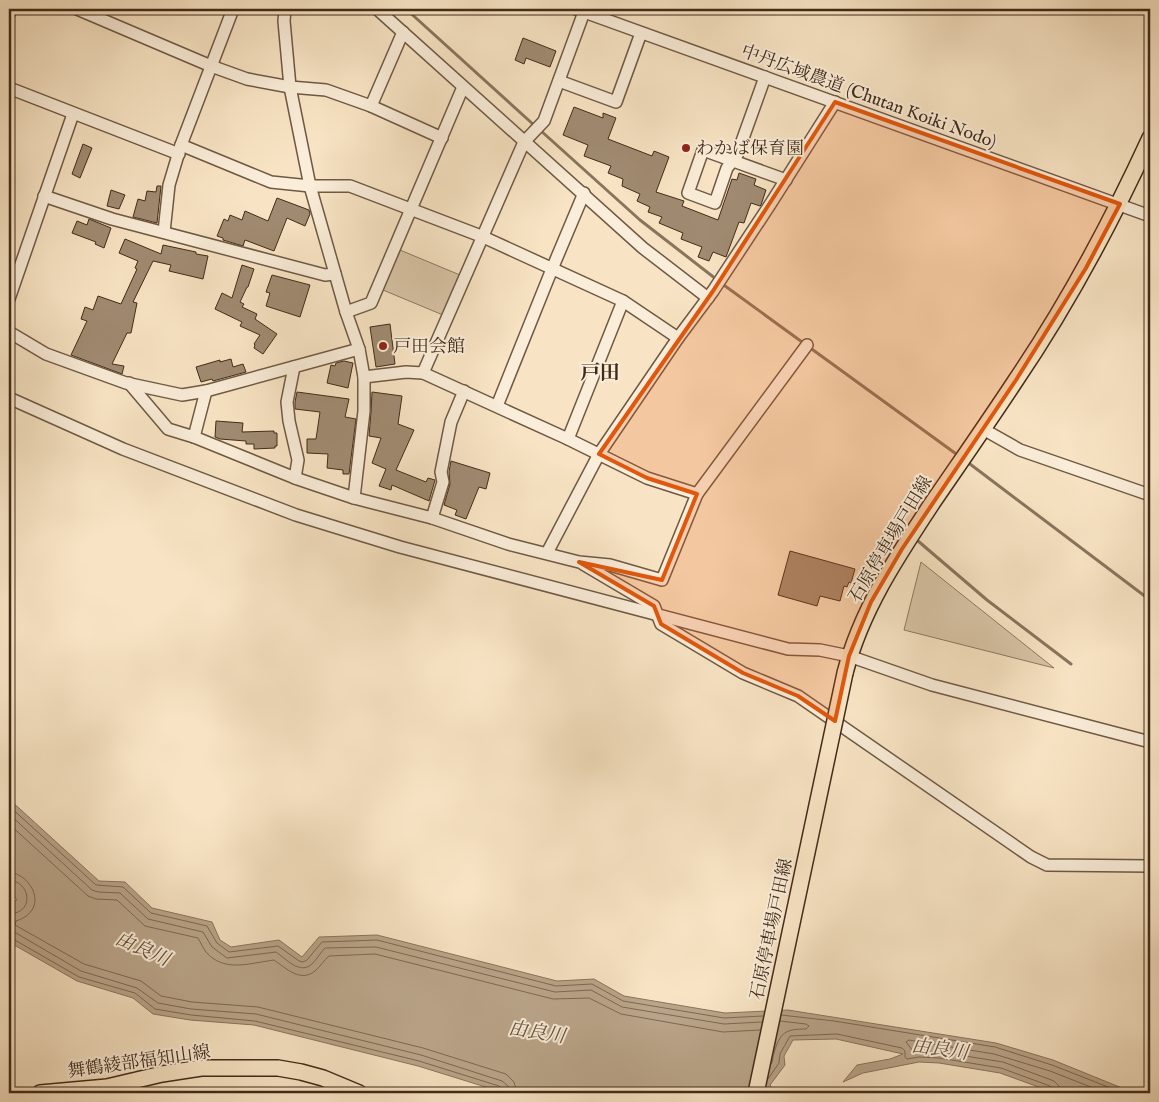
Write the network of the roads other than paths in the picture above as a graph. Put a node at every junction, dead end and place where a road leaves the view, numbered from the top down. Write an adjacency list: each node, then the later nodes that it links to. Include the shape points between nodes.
1 (11, 9): 7 (street)
2 (77, 9): 10 (street)
3 (233, 9): 10 (street)
4 (285, 9): 13 (street)
5 (377, 9): 8 (street)
6 (580, 10): 9 (street, 中丹広域農道 (Chutan Koiki Nodo)); 12 (street)
7 (9, 14)
8 (403, 32): 14 (street); 17 (street)
9 (641, 32): 11 (street, 中丹広域農道 (Chutan Koiki Nodo)); 12 (street, via 616,102)
10 (210, 66): 13 (street, via 247,79); 22 (street)
11 (765, 77): 16 (street, 中丹広域農道 (Chutan Koiki Nodo)); 23 (street)
12 (559, 81): 21 (street, via 544,121)
13 (290, 87): 17 (street, via 326,90); 25 (street)
14 (463, 87): 19 (street); 21 (street)
15 (9, 88): 18 (street)
16 (835, 102): 24 (street); 28 (street, 中丹広域農道 (Chutan Koiki Nodo))
17 (371, 106): 19 (street)
18 (73, 114): 22 (street); 27 (street)
19 (442, 138): 29 (street)
20 (1150, 138): 28 (main road, 石原停車場戸田線)
21 (526, 140): 26 (street); 32 (street)
22 (180, 149): 25 (street, via 271,182); 31 (street, via 169,185)
23 (734, 158): 23 (street, via 704,150 688,193 715,203 727,168); 24 (street)
24 (787, 177): 35 (street)
25 (310, 186): 29 (street, via 350,186); 34 (street)
26 (584, 193): 33 (street); 35 (street, via 643,248)
27 (44, 196): 31 (street); 36 (street)
28 (1120, 204): 30 (street, 中丹広域農道 (Chutan Koiki Nodo)); 51 (main road, 石原停車場戸田線, via 1061,310)
29 (412, 209): 32 (street); 38 (street, via 371,303)
30 (1150, 216)
31 (164, 232): 34 (street, via 325,275)
32 (481, 236): 33 (street); 44 (street)
33 (552, 269): 37 (street); 50 (street)
34 (335, 274): 38 (street)
35 (710, 295): 40 (street)
36 (9, 299)
37 (623, 301): 40 (street); 53 (street)
38 (346, 312): 42 (street)
39 (9, 332): 46 (street, via 46,354)
40 (678, 338): 54 (street)
41 (807, 345): 56 (street)
42 (359, 349): 43 (street); 45 (street)
43 (294, 367): 47 (street); 55 (street, via 287,402 298,460)
44 (422, 373): 45 (street); 48 (street)
45 (364, 377): 58 (street, via 364,411)
46 (129, 383): 47 (street, via 182,394); 52 (street, via 168,429)
47 (206, 391): 52 (street)
48 (464, 392): 50 (street); 59 (street, via 451,422 441,472 443,482)
49 (9, 398): 62 (street, via 123,449 296,515 400,547)
50 (498, 406): 53 (street)
51 (983, 429): 57 (street, via 1020,450); 63 (main road, 石原停車場戸田線, via 883,581 858,630)
52 (194, 437): 55 (street)
53 (568, 439): 54 (street)
54 (599, 454): 56 (street, via 647,478); 60 (street)
55 (295, 478): 58 (street)
56 (697, 494): 61 (street, via 662,580 610,565)
57 (1150, 496)
58 (354, 498): 59 (street)
59 (432, 518): 60 (street, via 508,544)
60 (548, 553): 61 (street)
61 (579, 562): 62 (street, via 654,606)
62 (659, 616): 63 (street, via 788,649 820,650); 65 (street, via 661,624 742,672 798,696 1032,857 1048,865)
63 (849, 656): 64 (street, via 932,686); 68 (main road, 石原停車場戸田線, bridge)
64 (1150, 742)
65 (1150, 866)
66 (40, 1093): 67 (main road, 舞鶴綾部福知山線, via 107,1087 201,1068 278,1068 301,1072)
67 (360, 1093)
68 (756, 1093)

